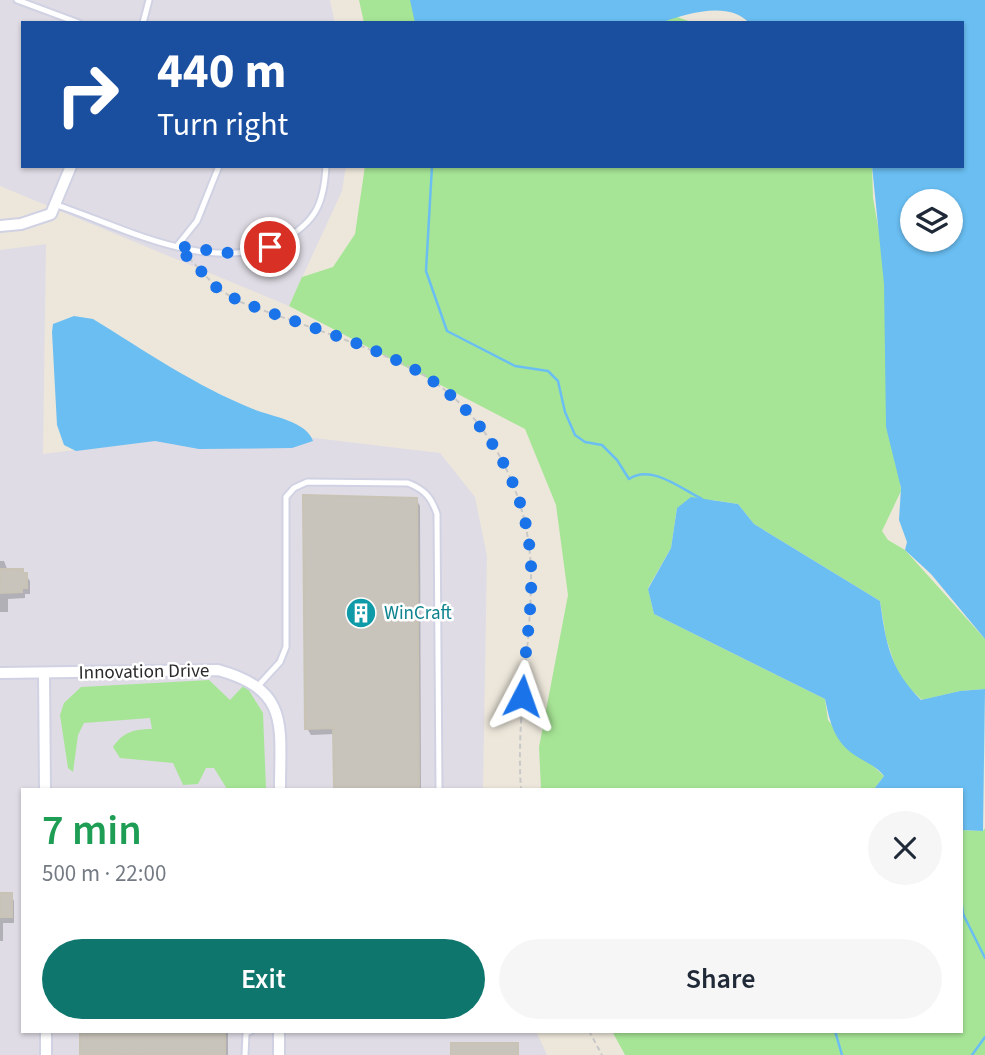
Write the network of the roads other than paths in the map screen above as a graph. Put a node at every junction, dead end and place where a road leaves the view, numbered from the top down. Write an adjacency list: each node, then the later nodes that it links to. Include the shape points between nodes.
1 (17, 0): 3 (lane)
2 (149, 0): 4 (lane)
3 (74, 21)
4 (144, 21)
5 (70, 168): 8 (street)
6 (218, 168): 10 (lane, via 197,221)
7 (326, 168): 10 (lane, via 315,215 302,230 270,247 236,254)
8 (57, 205): 9 (street, via 44,219); 10 (lane)
9 (0, 226)
10 (177, 246)
11 (0, 673): 12 (street, Innovation Drive)
12 (44, 673): 13 (street, Innovation Drive, via 218,670); 14 (street)
13 (258, 686): 15 (street, via 272,700 278,718); 16 (lane, via 280,662 286,647 286,497 307,482 408,484 423,489 437,514)
14 (45, 788)
15 (280, 788)
16 (439, 788)
17 (46, 1033): 20 (street)
18 (246, 1033): 21 (lane)
19 (279, 1033): 22 (street)
20 (46, 1055)
21 (245, 1055)
22 (279, 1055)

